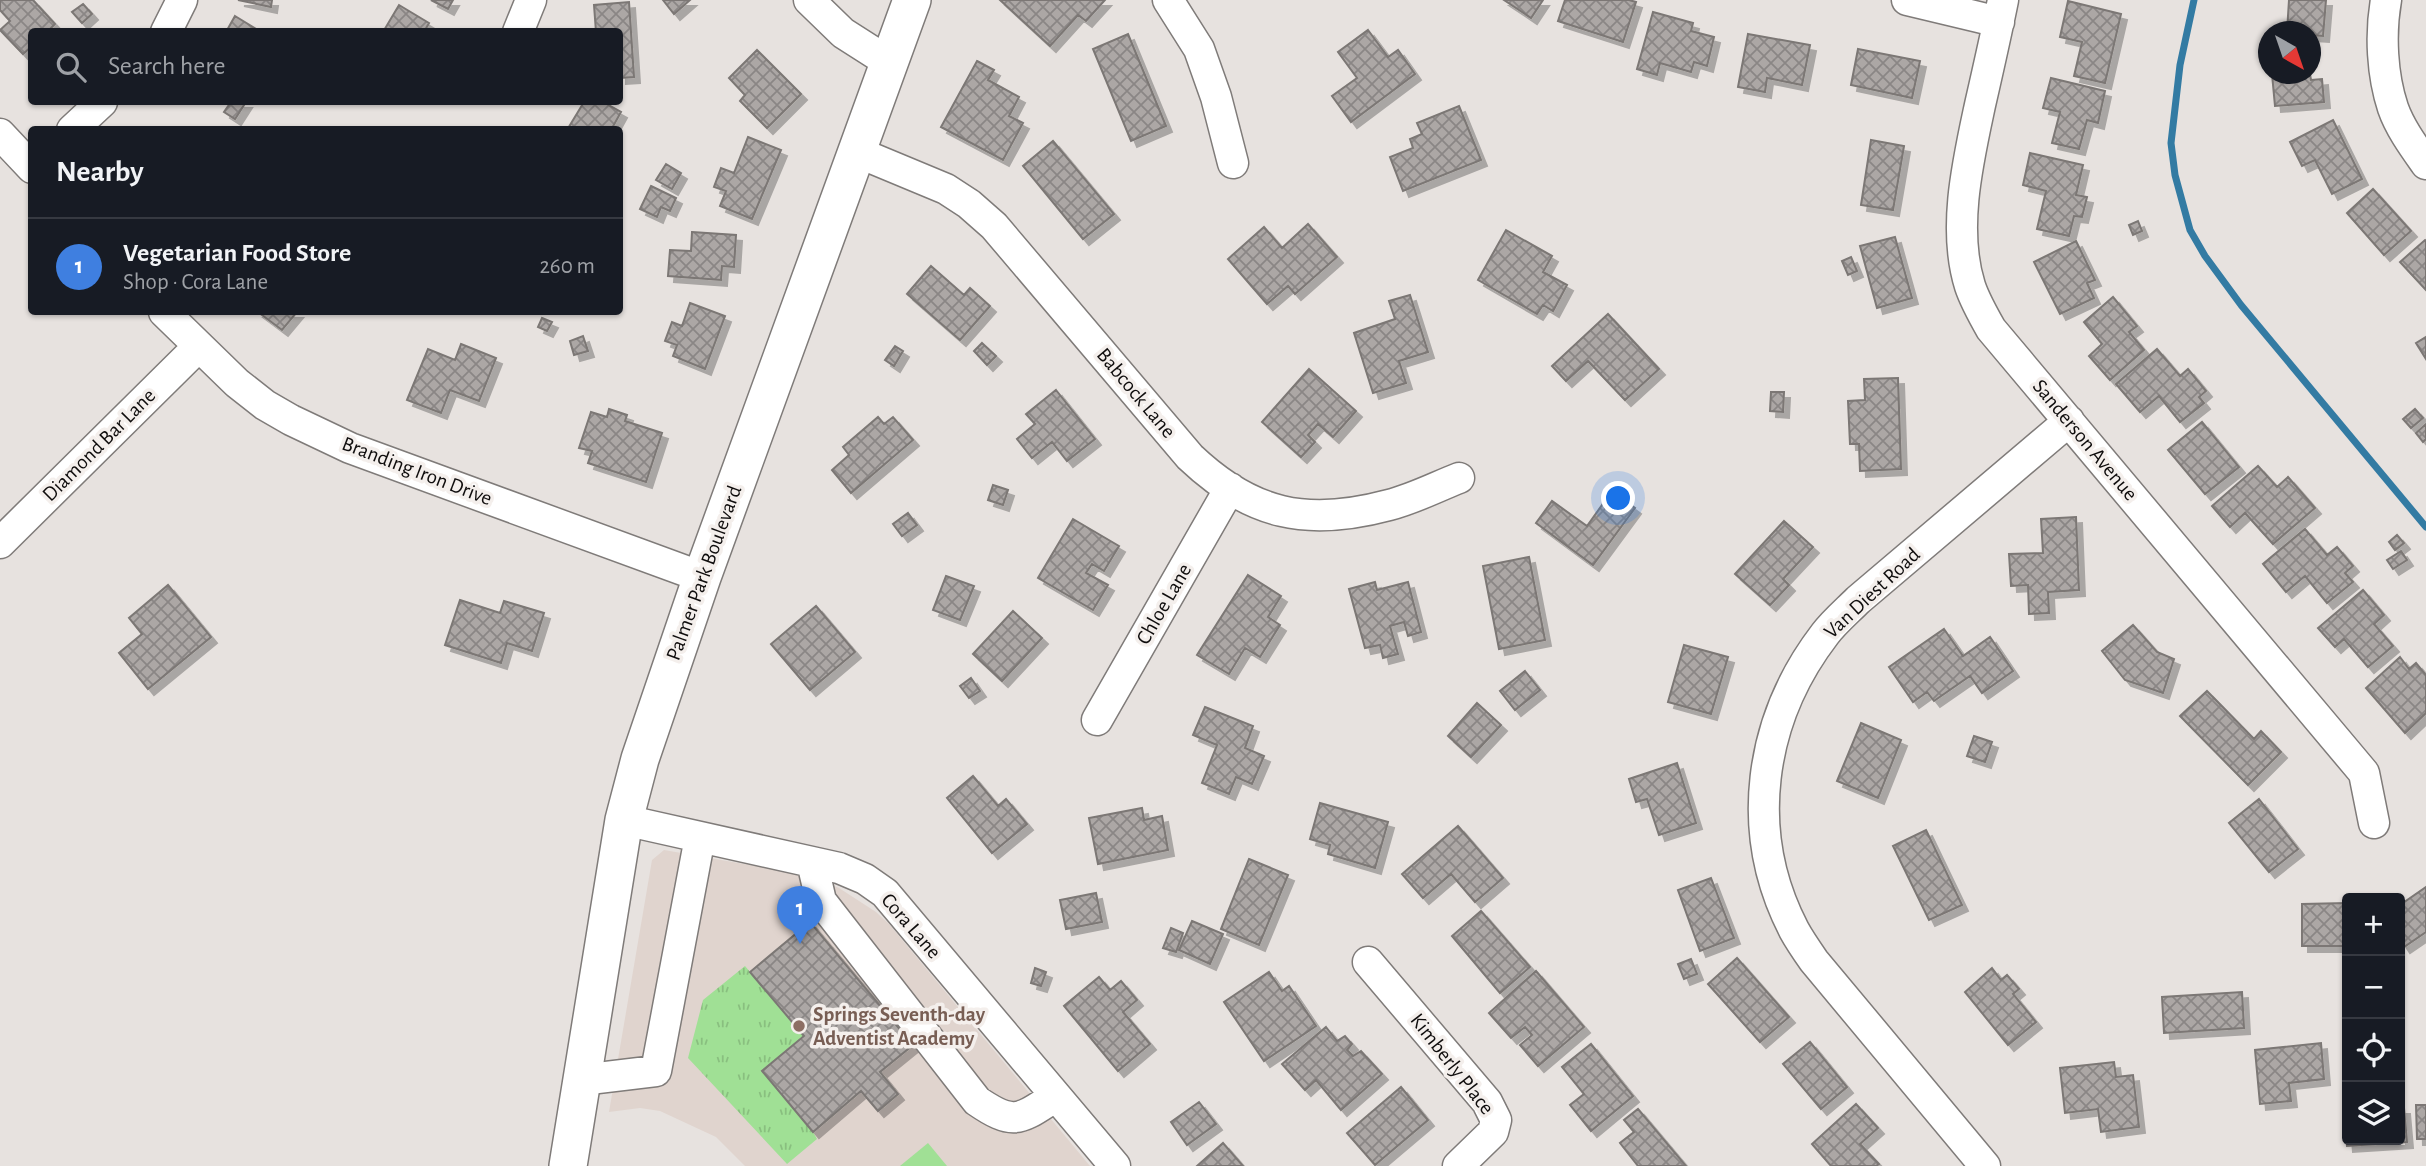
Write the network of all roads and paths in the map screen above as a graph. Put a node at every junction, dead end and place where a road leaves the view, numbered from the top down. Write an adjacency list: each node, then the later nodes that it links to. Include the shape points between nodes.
1 (181, 0): 9 (street)
2 (531, 0): 10 (street)
3 (809, 0): 11 (street, via 843,33)
4 (912, 0): 11 (main road, Palmer Park Boulevard)
5 (1168, 0): 16 (street, via 1199,49)
6 (1907, 0): 8 (street)
7 (2386, 0): 18 (street, via 2384,59 2393,108)
8 (2001, 11): 21 (street, Sanderson Avenue, via 1966,169 1964,259 1969,285 1991,329)
9 (168, 28)
10 (520, 28)
11 (890, 63): 15 (main road, Palmer Park Boulevard)
12 (99, 105): 13 (street)
13 (76, 126)
14 (0, 134): 17 (street)
15 (857, 152): 23 (street, Babcock Lane, via 946,188 994,226 1190,457); 25 (main road, Palmer Park Boulevard)
16 (1233, 163)
17 (28, 164)
18 (2426, 164)
19 (167, 315): 20 (street, Branding Iron Drive)
20 (198, 347): 24 (street, Diamond Bar Lane); 25 (street, Branding Iron Drive, via 265,405 350,448)
21 (2069, 421): 28 (street, Sanderson Avenue, via 2364,773); 37 (street, Van Diest Road, via 1826,632 1802,666 1782,708 1763,785 1769,858 1794,930 1814,961)
22 (1460, 478): 23 (street, Babcock Lane, via 1390,505 1338,515 1278,512)
23 (1230, 488): 26 (street, Chloe Lane)
24 (0, 543)
25 (702, 577): 27 (main road, Palmer Park Boulevard, via 650,725)
26 (1097, 720)
27 (624, 820): 29 (street, Cora Lane); 32 (main road, Palmer Park Boulevard)
28 (2374, 823)
29 (700, 837): 30 (street, Cora Lane); 32 (street, via 656,1071)
30 (812, 862): 33 (street, Cora Lane, via 839,868 886,893); 33 (street, via 821,901 977,1101 1009,1118 1023,1117)
31 (1368, 962): 36 (street, Kimberly Place, via 1488,1102 1496,1120 1493,1132)
32 (581, 1080): 34 (main road, Palmer Park Boulevard)
33 (1056, 1096): 35 (street, Cora Lane)
34 (568, 1166)
35 (1115, 1166)
36 (1458, 1166)
37 (1985, 1166)

